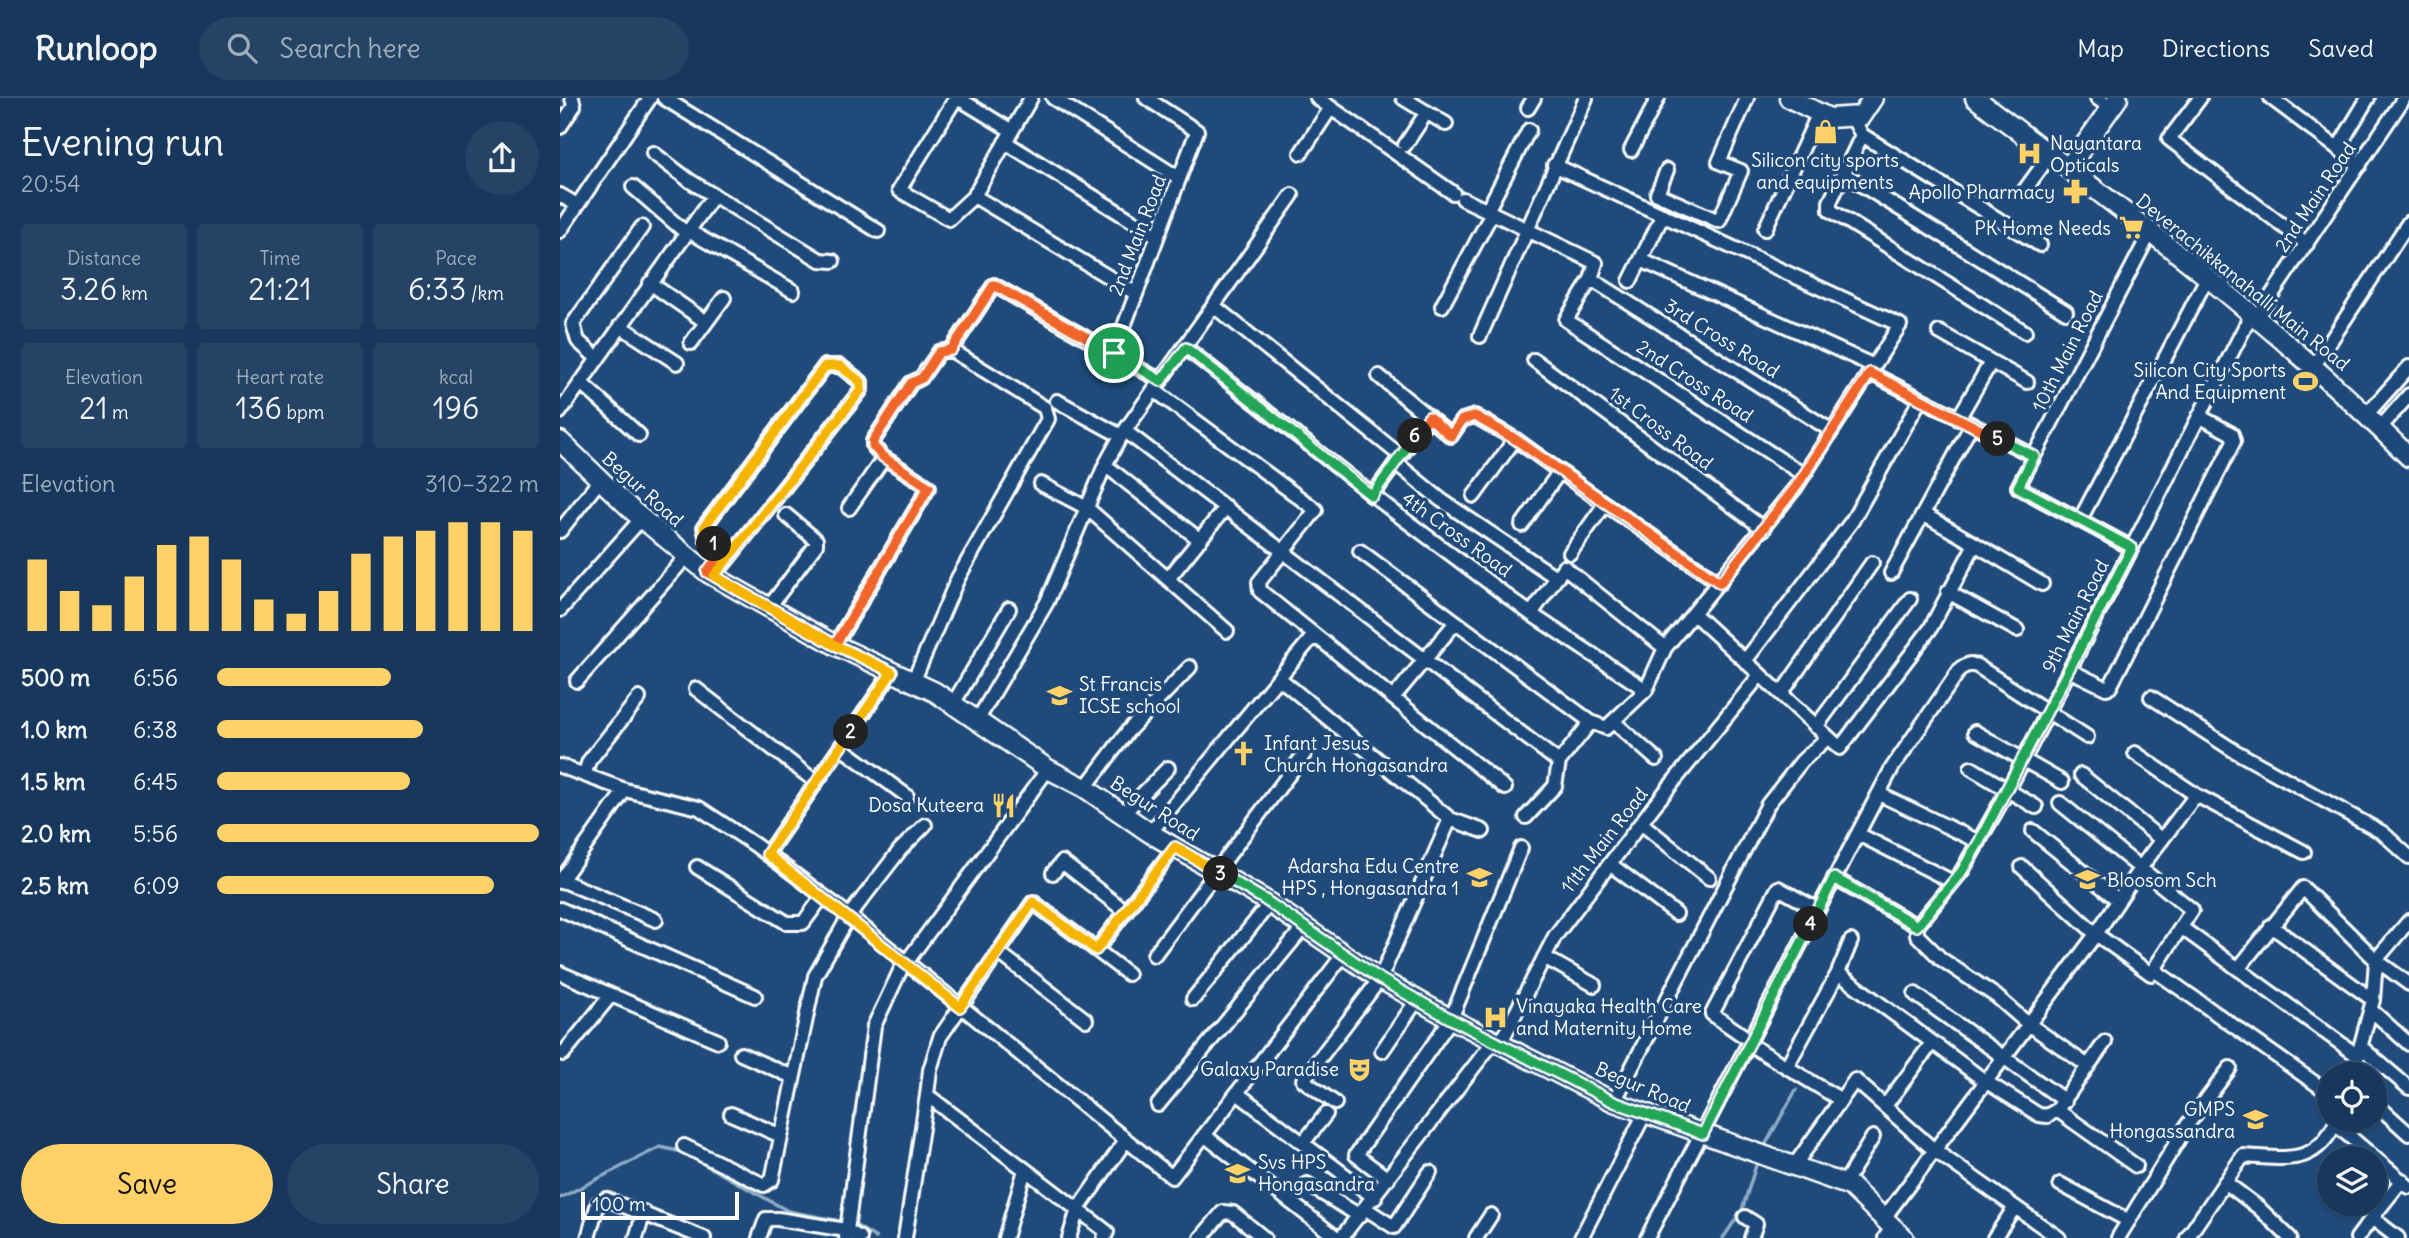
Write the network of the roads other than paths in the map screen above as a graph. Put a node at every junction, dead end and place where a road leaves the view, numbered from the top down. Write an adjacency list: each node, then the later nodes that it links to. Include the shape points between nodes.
1 (572, 98): 26 (street, via 574,106)
2 (650, 98): 48 (street)
3 (664, 98): 57 (street)
4 (957, 98): 29 (street); 47 (street, via 899,190 949,219)
5 (1031, 98): 29 (street)
6 (1053, 98): 41 (street)
7 (1146, 98): 41 (street, 2nd Main Road, via 1197,131)
8 (1317, 98): 21 (street)
9 (1403, 98): 22 (street)
10 (1586, 98): 36 (street)
11 (1658, 98): 32 (street)
12 (1747, 98): 39 (street, via 1719,162 1741,171 1719,221 1657,194)
13 (1789, 98): 23 (main road)
14 (1873, 98): 24 (main road, via 1861,116)
15 (1975, 98): 35 (main road, Deverachikkanahalli Main Road)
16 (2200, 98): 60 (street, via 2169,139)
17 (2271, 98): 31 (street)
18 (2368, 98): 31 (street)
19 (2404, 98): 37 (street, 2nd Main Road)
20 (2108, 101): 38 (main road)
21 (1330, 109): 34 (street); 49 (street, via 1458,196)
22 (1427, 112): 25 (street); 30 (street)
23 (1819, 113): 24 (main road, via 1829,118); 54 (street)
24 (1852, 117): 28 (street)
25 (1446, 124)
26 (560, 127)
27 (1529, 130): 49 (street)
28 (1862, 135): 40 (street); 61 (street)
29 (1009, 137): 47 (street); 59 (street)
30 (1405, 145)
31 (2337, 148): 37 (street)
32 (1631, 150)
33 (653, 153): 45 (street)
34 (1301, 153)
35 (2050, 155): 38 (main road, Deverachikkanahalli Main Road); 43 (street)
36 (1554, 165): 50 (street); 53 (street)
37 (2360, 165): 60 (street, 2nd Main Road)
38 (2068, 168): 58 (main road, Deverachikkanahalli Main Road)
39 (1667, 170)
40 (1844, 174): 73 (street); 78 (street, via 1830,210)
41 (1179, 178): 59 (street, 2nd Main Road)
42 (633, 187): 56 (street)
43 (2024, 191)
44 (560, 195): 48 (street)
45 (714, 195): 56 (street); 63 (street, via 820,260)
46 (1292, 195): 72 (street)
47 (974, 196): 69 (street)
48 (577, 205): 55 (street)
49 (1490, 212): 53 (street); 71 (street)
50 (1663, 215): 62 (street); 90 (street, via 1900,325)
51 (2409, 222): 88 (street)
52 (642, 227): 84 (street, via 573,324 578,341)
53 (1527, 227): 65 (street, via 1596,263); 79 (street)
54 (1765, 229)
55 (560, 231)
56 (686, 231): 67 (street); 68 (street)
57 (878, 231)
58 (2150, 233): 64 (main road, Deverachikkanahalli Main Road); 110 (street, 10th Main Road)
59 (1157, 236): 69 (street, 2nd Main Road)
60 (2307, 243): 74 (street, 2nd Main Road)
61 (2039, 245)
62 (1641, 260): 66 (street); 90 (street)
63 (833, 261)
64 (2207, 278): 74 (main road, Deverachikkanahalli Main Road); 128 (street)
65 (1591, 279): 105 (street, 3rd Cross Road); 116 (street, 2nd Cross Road, via 1566,320)
66 (1630, 281)
67 (650, 283): 75 (street); 76 (street)
68 (793, 291)
69 (1135, 293): 83 (street, 2nd Main Road)
70 (724, 298): 75 (street)
71 (1442, 306)
72 (1215, 307): 81 (street); 113 (street)
73 (2066, 312)
74 (2254, 315): 88 (main road, Deverachikkanahalli Main Road); 100 (street, 9th Main Road)
75 (706, 322): 80 (street)
76 (620, 326): 84 (street); 87 (street)
77 (1939, 332): 86 (street)
78 (2025, 332)
79 (1480, 336)
80 (691, 344)
81 (1186, 348): 94 (street); 119 (street, 4th Cross Road)
82 (951, 350): 83 (street, via 994,285); 111 (street, via 939,352 922,378 911,383 873,441); 168 (street, via 1045,408 1048,419 963,569)
83 (1114, 353): 94 (street)
84 (597, 358): 92 (street)
85 (1534, 360): 130 (street, 1st Cross Road)
86 (1991, 362): 93 (street); 102 (street)
87 (677, 363)
88 (2314, 366): 99 (main road, Deverachikkanahalli Main Road)
89 (2409, 367): 99 (street)
90 (1872, 370): 96 (street); 105 (street)
91 (1379, 376): 101 (street)
92 (580, 382): 98 (street); 107 (street)
93 (2027, 382)
94 (1158, 385): 106 (street); 135 (street, via 1316,510)
95 (2409, 395): 104 (street)
96 (1920, 400): 102 (street); 161 (street, via 1852,521)
97 (1057, 401): 106 (street)
98 (560, 412)
99 (2367, 414): 104 (main road, Deverachikkanahalli Main Road)
100 (2199, 416): 134 (street, 9th Main Road); 163 (street, via 2232,434 2234,441 2123,662 2106,688)
101 (1429, 417): 108 (street, via 1451,436 1462,420 1475,416); 113 (street)
102 (1958, 419): 103 (street)
103 (1971, 426): 110 (street); 125 (street)
104 (2380, 428): 112 (main road, Deverachikkanahalli Main Road)
105 (1832, 431): 116 (street)
106 (1123, 434): 114 (street); 124 (street)
107 (639, 435)
108 (1515, 439): 115 (street); 120 (street)
109 (561, 445): 117 (main road, Begur Road)
110 (2034, 456): 128 (street, 10th Main Road, via 2018,487)
111 (883, 457): 122 (street); 158 (street, via 929,487)
112 (2409, 457)
113 (1399, 459): 119 (street); 143 (street, via 1441,500)
114 (1105, 465): 123 (street); 132 (street)
115 (1559, 471): 121 (street); 129 (street)
116 (1804, 475): 130 (street)
117 (600, 480): 127 (main road, Begur Road); 131 (street)
118 (1041, 484): 123 (street)
119 (1372, 496): 152 (street, 4th Cross Road)
120 (1474, 496)
121 (1605, 504): 138 (street); 145 (street)
122 (849, 508)
123 (1087, 508): 144 (street); 177 (street, via 1047,602)
124 (1226, 508): 132 (street); 135 (street)
125 (1923, 514): 133 (street); 141 (street)
126 (786, 515): 149 (street, via 816,540 816,545)
127 (642, 518): 139 (main road, Begur Road); 151 (street)
128 (2080, 520): 134 (street)
129 (1522, 525)
130 (1764, 529): 145 (street)
131 (560, 531)
132 (1200, 540): 144 (street)
133 (1975, 544): 146 (street); 147 (street)
134 (2132, 548): 163 (street, 9th Main Road)
135 (1285, 551): 157 (street, via 1259,582 1260,591); 160 (street)
136 (1360, 551): 154 (street)
137 (727, 552): 137 (street, via 704,534 704,527 825,366 840,366 861,382 861,390); 142 (street)
138 (1570, 554)
139 (687, 556): 142 (main road, Begur Road); 167 (street)
140 (1872, 563): 171 (street)
141 (1891, 573)
142 (710, 574): 149 (main road, Begur Road)
143 (1556, 578): 152 (street); 159 (street, via 1564,567)
144 (1168, 579): 156 (street)
145 (1720, 583): 153 (street)
146 (2042, 584)
147 (1948, 592): 155 (street); 183 (street, via 1930,629 1840,748)
148 (1910, 599): 180 (street)
149 (769, 607): 158 (main road, Begur Road)
150 (1009, 609): 175 (street)
151 (560, 610)
152 (1531, 614): 170 (street, 4th Cross Road)
153 (1694, 614): 159 (street); 161 (street)
154 (1456, 622): 160 (street); 178 (street)
155 (2017, 629)
156 (1227, 631)
157 (1316, 638): 166 (street); 174 (street)
158 (835, 645): 164 (main road, Begur Road)
159 (1665, 648): 170 (street)
160 (1426, 659): 174 (street); 189 (street)
161 (1745, 661): 165 (street)
162 (1190, 667): 198 (street, via 1128,731)
163 (2069, 670): 176 (street, 9th Main Road)
164 (892, 672): 168 (main road, Begur Road); 184 (street)
165 (1760, 675): 171 (street); 210 (street, 11th Main Road)
166 (1279, 678): 209 (street); 214 (street)
167 (577, 681)
168 (914, 682): 175 (main road, Begur Road)
169 (696, 689): 196 (street)
170 (1646, 690): 179 (street)
171 (1781, 694): 180 (street)
172 (2151, 697): 222 (street, via 2233,750 2383,833)
173 (639, 698): 194 (street, via 589,761)
174 (1392, 698): 199 (street)
175 (953, 704): 177 (main road, Begur Road)
176 (2047, 714): 182 (street); 188 (street, 9th Main Road); 202 (street, via 1977,666 1965,664 1892,768)
177 (977, 721): 193 (main road, Begur Road)
178 (1591, 722): 179 (street, via 1606,728); 189 (street)
179 (1615, 723): 187 (street)
180 (1816, 727): 183 (street)
181 (1975, 732): 188 (street)
182 (2087, 737)
183 (1827, 738): 296 (street, via 1768,804)
184 (840, 747): 196 (street); 204 (street)
185 (1305, 753): 227 (street)
186 (2135, 753): 203 (street)
187 (1656, 759)
188 (2023, 760): 197 (street); 201 (street, 9th Main Road)
189 (1559, 762): 208 (street, via 1555,786)
190 (560, 767): 194 (street)
191 (1168, 768): 207 (street)
192 (1971, 768): 201 (street)
193 (1048, 769): 198 (main road, Begur Road); 255 (street)
194 (584, 775): 200 (street)
195 (2081, 775): 216 (street)
196 (816, 782): 221 (street)
197 (2062, 782)
198 (1085, 788): 207 (main road, Begur Road)
199 (1505, 788)
200 (625, 790): 221 (street, via 699,808); 231 (street)
201 (2008, 790): 206 (street); 217 (street, 9th Main Road)
202 (1879, 794): 215 (street); 217 (street)
203 (2196, 795): 216 (street); 220 (street)
204 (907, 796)
205 (2060, 803): 226 (street)
206 (2036, 807)
207 (1123, 814): 214 (main road, Begur Road)
208 (1526, 817)
209 (1450, 819): 212 (street); 261 (street)
210 (1641, 823): 223 (street, 11th Main Road); 229 (street)
211 (926, 825): 240 (street, via 900,850)
212 (1483, 831)
213 (2034, 831): 234 (street)
214 (1150, 833): 218 (main road, Begur Road)
215 (1858, 834): 230 (street); 232 (street)
216 (2162, 839): 226 (street)
217 (1979, 842): 232 (street, 9th Main Road)
218 (1175, 847): 227 (main road, Begur Road); 238 (street)
219 (1521, 848): 271 (street)
220 (2304, 852)
221 (767, 854): 233 (street)
222 (2409, 857)
223 (1610, 864): 239 (street); 253 (street, 11th Main Road)
224 (697, 867): 233 (street, via 787,923 803,923)
225 (2022, 867): 247 (street)
226 (2141, 867): 234 (street); 246 (street, via 2192,909)
227 (1217, 872): 235 (main road, Begur Road); 252 (street)
228 (1053, 873): 238 (street, via 1062,862)
229 (1709, 878)
230 (1834, 878): 237 (street); 243 (street)
231 (561, 881): 241 (street)
232 (1954, 882): 243 (street, 9th Main Road)
233 (823, 896): 240 (street)
234 (2119, 901): 247 (street)
235 (1270, 903): 245 (main road, Begur Road); 267 (street)
236 (560, 909): 266 (street)
237 (1818, 910): 275 (street); 275 (street, via 1778,888 1712,1014)
238 (1125, 911): 249 (street)
239 (1676, 914)
240 (849, 916): 255 (street); 289 (street, via 815,976)
241 (656, 920)
242 (2408, 923): 254 (street)
243 (1917, 926): 273 (street, via 1917,935 1941,959)
244 (2271, 926): 254 (street, via 2303,888); 256 (street); 269 (street)
245 (1303, 928): 251 (main road, Begur Road); 297 (street)
246 (2182, 928): 256 (street); 257 (street)
247 (2096, 934): 257 (street, via 2151,974); 273 (street)
248 (1851, 941): 260 (street)
249 (1096, 950): 250 (street, via 1033,902); 259 (street)
250 (998, 952): 270 (street); 272 (street)
251 (1344, 954): 261 (main road, Begur Road); 293 (street)
252 (1154, 955)
253 (1544, 957): 263 (street); 277 (street, 11th Main Road)
254 (2376, 960): 262 (street); 269 (street)
255 (905, 964): 270 (street); 335 (street, via 874,1027)
256 (2238, 969): 281 (street)
257 (2154, 970): 291 (street)
258 (560, 973): 265 (street)
259 (1128, 974)
260 (1838, 974): 278 (street); 286 (street)
261 (1380, 979): 268 (main road, Begur Road); 311 (street, via 1303,1080 1331,1109)
262 (2409, 984)
263 (1594, 985)
264 (1915, 994): 284 (street)
265 (611, 995): 274 (street); 282 (street)
266 (755, 996)
267 (1193, 999)
268 (1417, 1000): 271 (main road, Begur Road); 280 (street)
269 (2372, 1005): 279 (street); 281 (street)
270 (960, 1007): 294 (street, via 940,1037); 310 (street)
271 (1451, 1019): 277 (main road, Begur Road); 318 (street, via 1356,1155)
272 (1086, 1020)
273 (2027, 1023): 284 (street); 287 (street)
274 (718, 1041)
275 (1750, 1042): 286 (street); 305 (street)
276 (2105, 1042): 287 (street)
277 (1497, 1043): 296 (main road, Begur Road); 318 (street, 11th Main Road)
278 (1932, 1043): 290 (street); 299 (street)
279 (2409, 1044)
280 (1382, 1051)
281 (2360, 1051): 285 (street); 292 (street)
282 (563, 1054)
283 (741, 1054): 289 (street)
284 (2002, 1058): 290 (street); 298 (street)
285 (2357, 1062)
286 (1787, 1066): 295 (street)
287 (2088, 1066): 298 (street)
288 (2230, 1068): 332 (street, via 2188,1124)
289 (793, 1077): 308 (street)
290 (1985, 1082): 298 (street, via 2039,1115 2047,1116); 313 (street)
291 (2317, 1085)
292 (2409, 1088)
293 (1237, 1093): 307 (street); 311 (street)
294 (927, 1095): 316 (street); 341 (street)
295 (1841, 1100): 299 (street, via 1855,1080); 314 (street)
296 (1614, 1102): 300 (main road, Begur Road)
297 (1158, 1105)
298 (2061, 1106): 315 (street)
299 (1885, 1107): 313 (street)
300 (1645, 1113): 305 (main road, Begur Road); 349 (street)
301 (731, 1114): 308 (street)
302 (2387, 1114): 306 (street)
303 (2330, 1132): 319 (street, via 2311,1154 2243,1156)
304 (2347, 1132): 320 (street)
305 (1703, 1134): 314 (main road, Begur Road); 350 (street)
306 (2409, 1134)
307 (1204, 1135): 310 (street, via 1172,1177); 347 (street)
308 (781, 1136): 312 (street, via 772,1180 764,1185)
309 (1873, 1137): 322 (street)
310 (1126, 1140): 326 (street)
311 (1303, 1143): 324 (street)
312 (684, 1146)
313 (1934, 1150): 325 (street); 333 (street)
314 (1794, 1166): 322 (main road, Begur Road)
315 (2136, 1166)
316 (1025, 1170): 326 (street); 342 (street)
317 (1430, 1172): 328 (street, via 1394,1227)
318 (1388, 1179): 324 (street, 11th Main Road)
319 (2225, 1182): 355 (street); 356 (street)
320 (2405, 1183): 331 (street)
321 (1307, 1184): 328 (street)
322 (1844, 1184): 333 (main road, Begur Road)
323 (2060, 1185): 332 (street)
324 (1375, 1198): 328 (street, 11th Main Road)
325 (2015, 1207): 334 (street); 352 (street)
326 (1078, 1209): 343 (street); 344 (street, via 1107,1232)
327 (644, 1212): 336 (street); 337 (street, via 606,1199 598,1203); 338 (street)
328 (1363, 1213): 347 (street, 11th Main Road)
329 (1491, 1215): 348 (street)
330 (1745, 1217): 351 (street, via 1756,1224)
331 (2372, 1218): 357 (street); 358 (street)
332 (2129, 1221): 354 (street)
333 (1891, 1230)
334 (2044, 1233): 353 (street)
335 (846, 1234): 339 (street, via 766,1219); 340 (street)
336 (696, 1236)
337 (589, 1238)
338 (636, 1238)
339 (759, 1238)
340 (860, 1238)
341 (905, 1238)
342 (1005, 1238)
343 (1069, 1238)
344 (1104, 1238)
345 (1201, 1238): 346 (street, via 1223,1212 1233,1213)
346 (1264, 1238)
347 (1339, 1238)
348 (1476, 1238)
349 (1581, 1238)
350 (1647, 1238)
351 (1751, 1238)
352 (1994, 1238)
353 (2059, 1238)
354 (2118, 1238)
355 (2187, 1238)
356 (2290, 1238)
357 (2357, 1238)
358 (2398, 1238)

